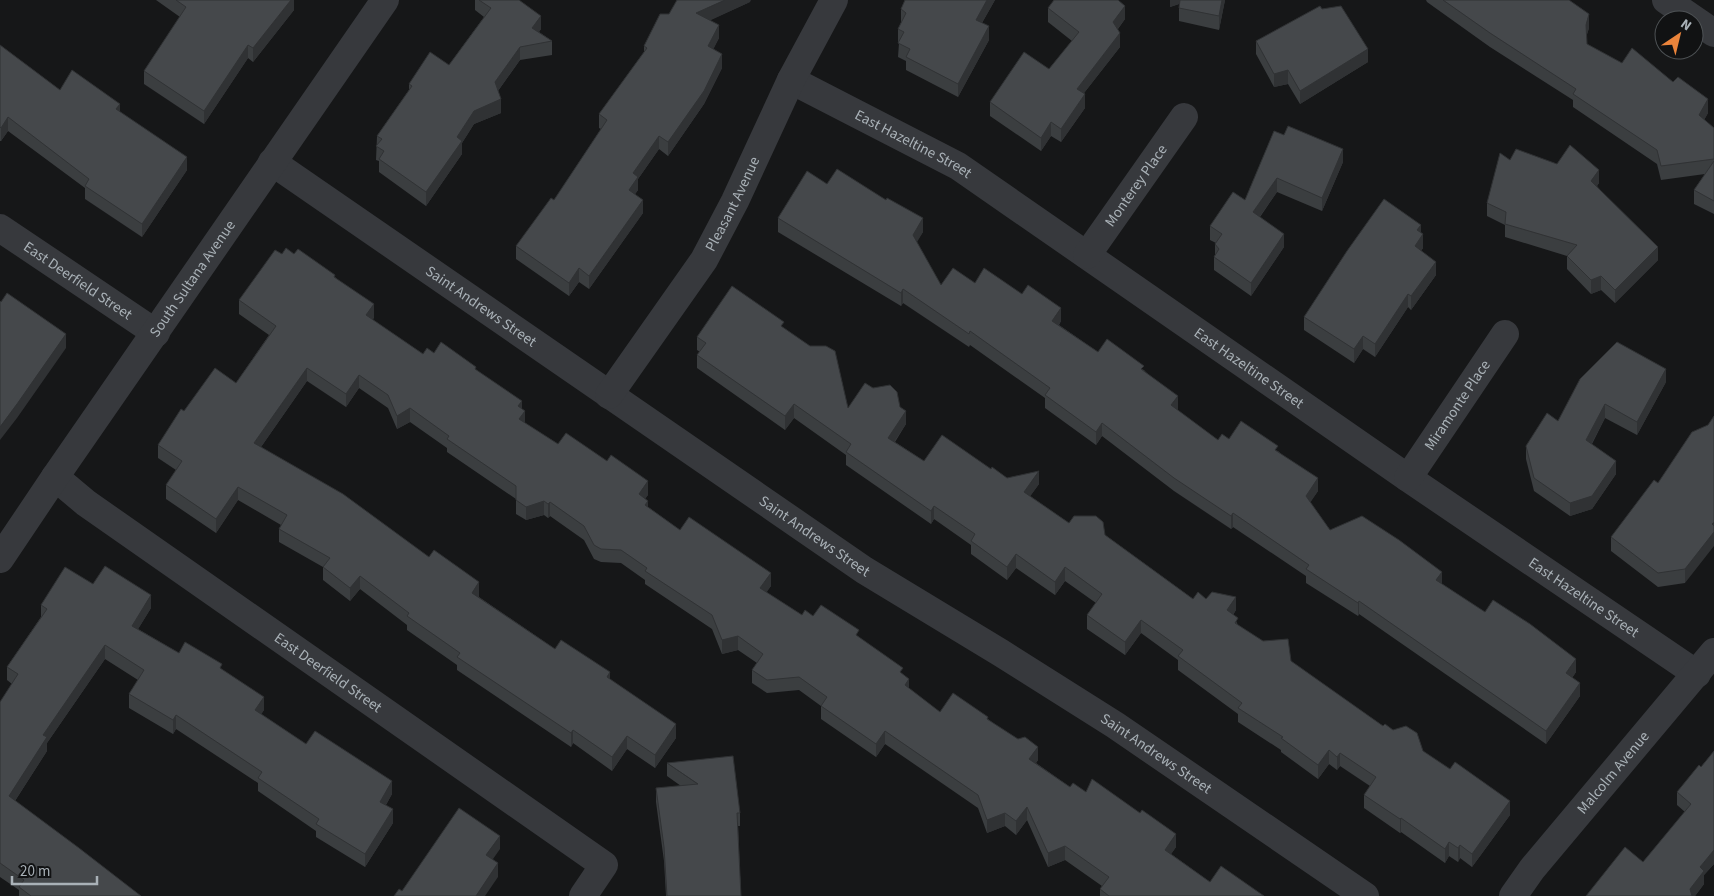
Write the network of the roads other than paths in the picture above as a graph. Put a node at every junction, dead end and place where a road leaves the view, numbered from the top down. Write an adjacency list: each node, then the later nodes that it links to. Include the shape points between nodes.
1 (834, 0): 5 (street, Pleasant Avenue)
2 (1666, 0): 4 (street)
3 (380, 2): 7 (street, South Sultana Avenue)
4 (1714, 33)
5 (791, 80): 9 (street, East Hazeltine Street, via 958,166); 12 (street, Pleasant Avenue, via 736,201 704,260)
6 (1184, 116): 9 (street, Monterey Place)
7 (272, 162): 10 (street, South Sultana Avenue); 12 (street, Saint Andrews Street)
8 (0, 228): 10 (street, East Deerfield Street)
9 (1087, 255): 14 (street, East Hazeltine Street)
10 (156, 333): 13 (street, South Sultana Avenue)
11 (1505, 334): 14 (street, Miramonte Place)
12 (609, 395): 19 (street, Saint Andrews Street, via 864,570 1116,725)
13 (55, 477): 15 (street, South Sultana Avenue); 18 (street, East Deerfield Street, via 86,503 604,865)
14 (1408, 478): 17 (street, East Hazeltine Street)
15 (0, 559)
16 (1714, 652): 17 (street, Malcolm Avenue)
17 (1697, 674): 20 (street, Malcolm Avenue, via 1532,869)
18 (583, 896)
19 (1365, 896)
20 (1514, 896)

